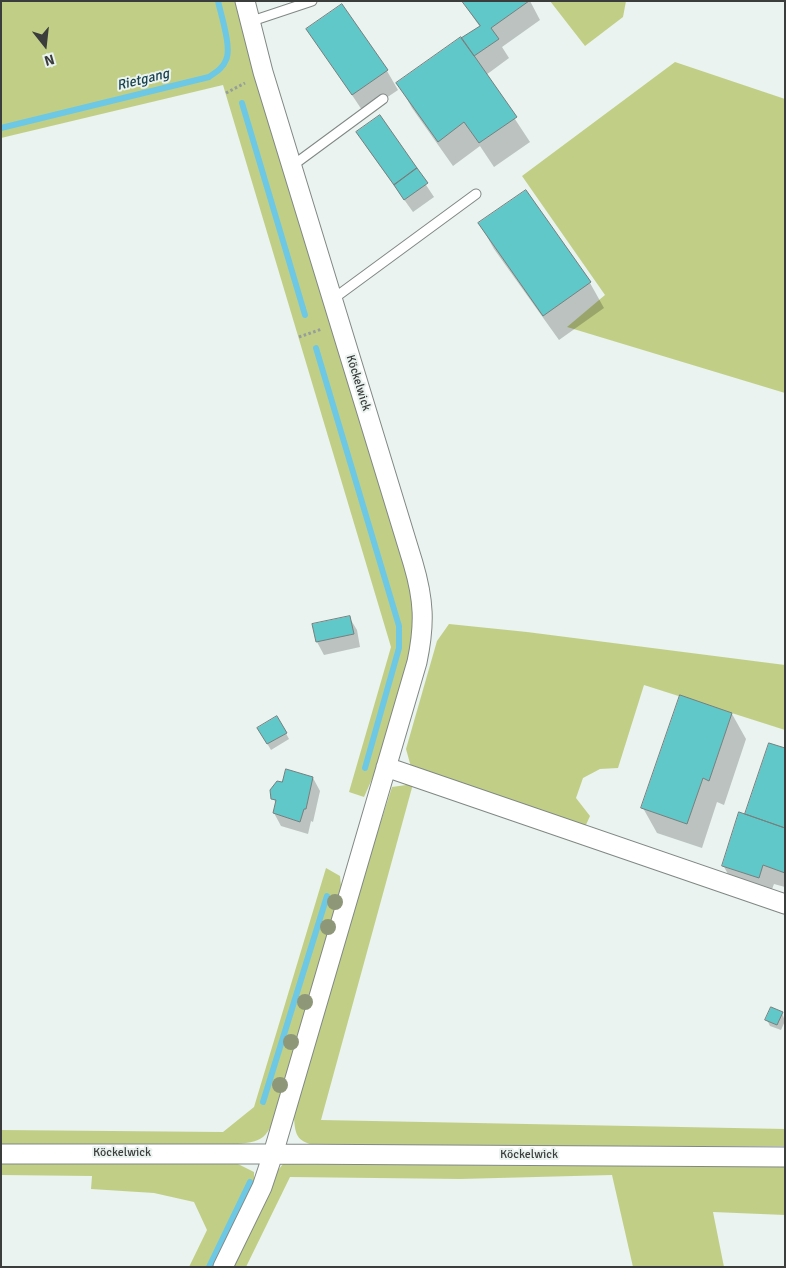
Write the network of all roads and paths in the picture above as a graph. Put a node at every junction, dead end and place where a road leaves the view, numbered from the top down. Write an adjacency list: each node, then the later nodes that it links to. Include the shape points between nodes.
1 (245, 1): 3 (street, Köckelwick)
2 (312, 1): 3 (lane)
3 (249, 22): 5 (street, Köckelwick)
4 (383, 100): 5 (lane)
5 (292, 166): 7 (street, Köckelwick)
6 (476, 194): 7 (lane)
7 (333, 300): 8 (street, Köckelwick, via 423,603 423,634)
8 (386, 767): 9 (street); 11 (street, Köckelwick)
9 (785, 904)
10 (1, 1154): 11 (street, Köckelwick)
11 (274, 1154): 12 (street, Köckelwick); 13 (street, Köckelwick, via 262,1187)
12 (785, 1157)
13 (223, 1267)

